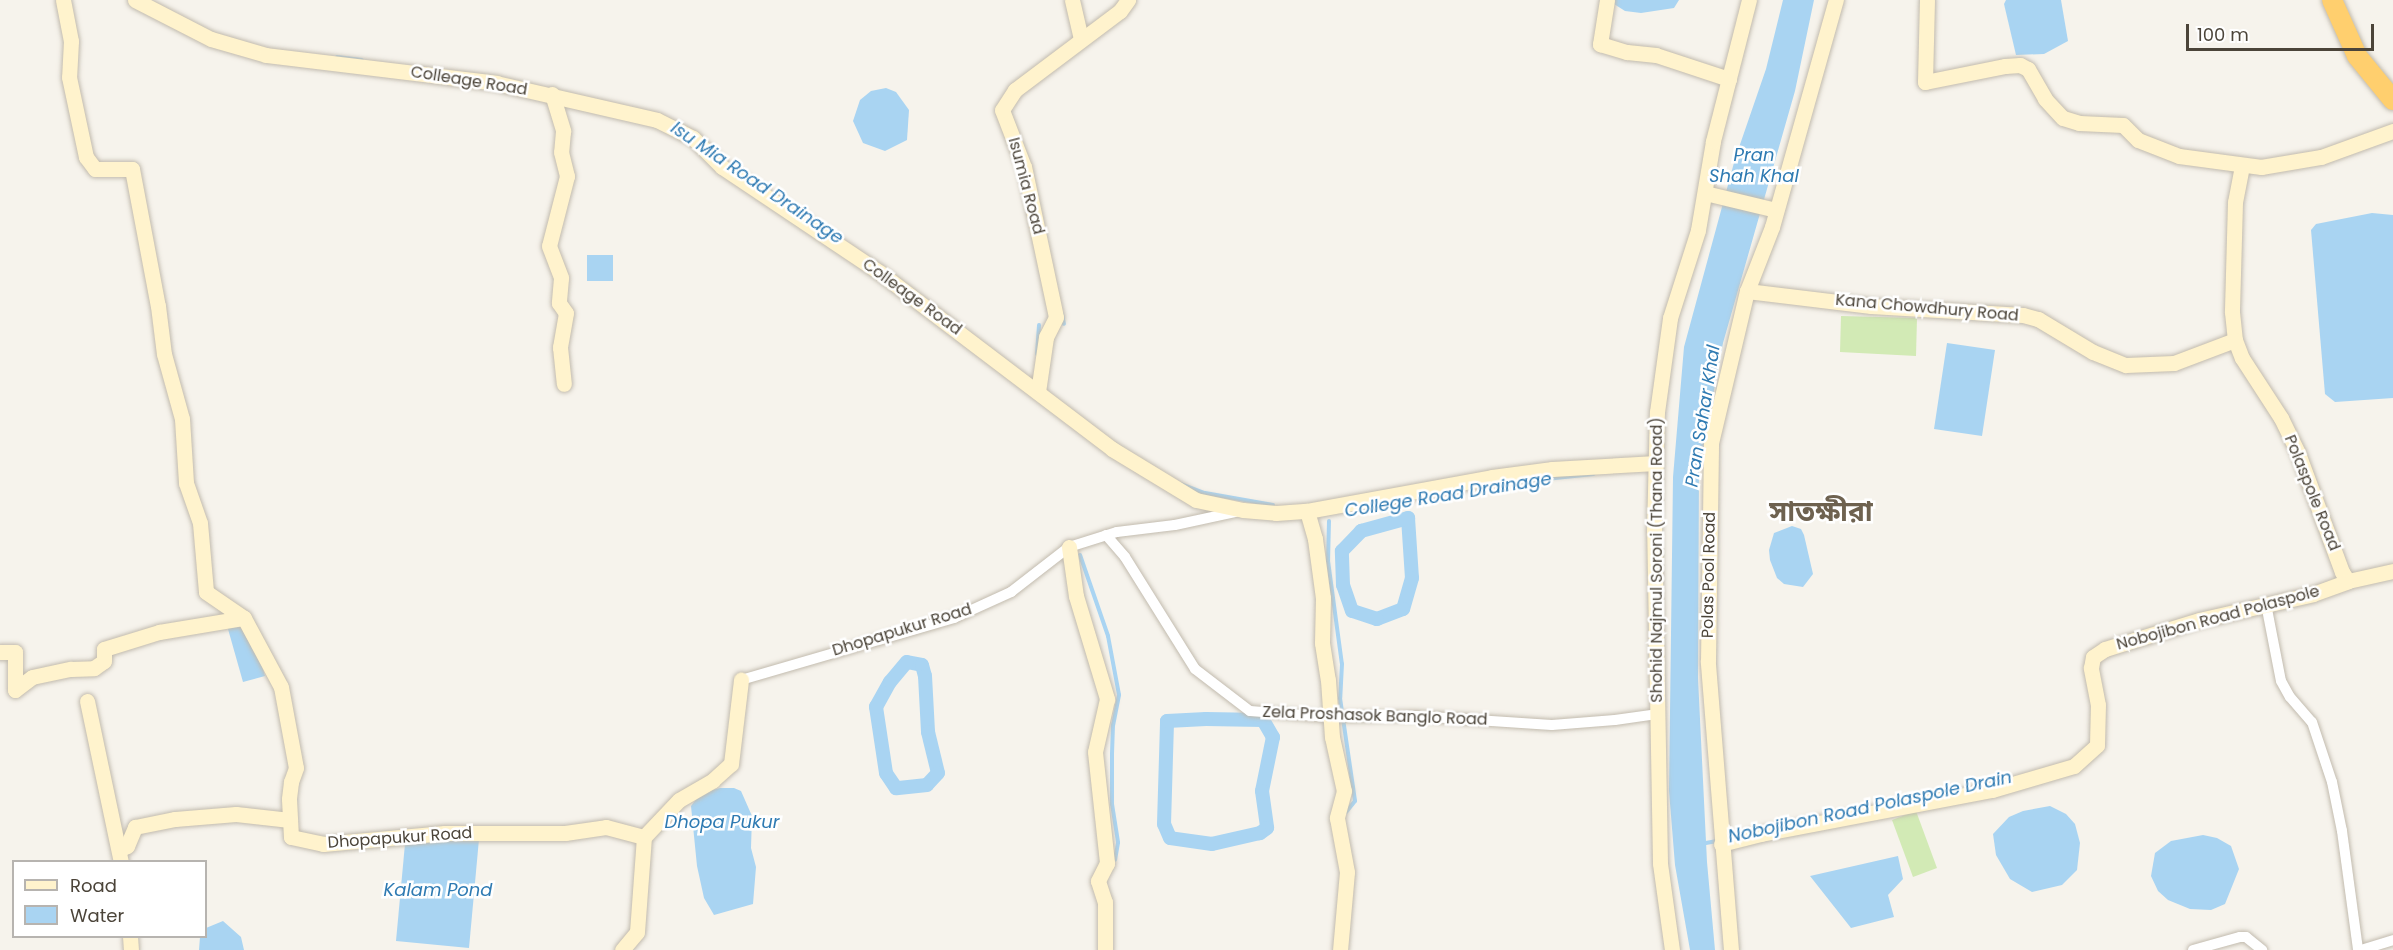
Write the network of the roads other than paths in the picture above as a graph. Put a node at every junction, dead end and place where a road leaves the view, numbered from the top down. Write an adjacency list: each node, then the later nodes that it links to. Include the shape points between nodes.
1 (63, 0): 30 (street, via 71,41 69,77 86,158 95,169 132,170 164,354 182,419 186,483 200,524 206,592)
2 (135, 0): 12 (street, Colleage Road, via 211,39 266,55)
3 (1072, 0): 10 (street)
4 (1128, 0): 10 (street, Isumia Road, via 1120,11)
5 (1606, 0): 11 (street, via 1600,45 1656,55)
6 (1749, 0): 11 (street, Shohid Najmul Soroni (Thana Road))
7 (1836, 0): 17 (street, Polas Pool Road)
8 (1928, 0): 15 (street, via 1925,82 2020,65 2028,69 2045,99 2063,118 2079,123 2123,125 2138,140 2162,151)
9 (2331, 0): 13 (highway, via 2357,56)
10 (1081, 39): 21 (street, Isumia Road, via 1015,90 1002,110 1024,167 1056,317 1046,337)
11 (1729, 79): 16 (street, Shohid Najmul Soroni (Thana Road))
12 (552, 94): 20 (street, via 563,131 561,152 567,176 549,246 561,278 559,303 566,313 560,347); 21 (street, Colleage Road, via 657,120 693,138 722,167 879,272)
13 (2393, 100)
14 (2393, 131): 15 (street, via 2310,159)
15 (2242, 166): 19 (street, Polaspole Road, via 2235,202)
16 (1705, 193): 17 (street); 22 (street, Shohid Najmul Soroni (Thana Road), via 1698,230 1670,318 1661,368)
17 (1776, 210): 18 (street, Polas Pool Road)
18 (1747, 291): 19 (street, Kana Chowdhury Road, via 1872,306 2023,315 2126,365 2174,363); 38 (street, Polas Pool Road, via 1711,443 1708,661)
19 (2235, 340): 28 (street, Polaspole Road, via 2298,453)
20 (564, 384)
21 (1038, 392): 23 (street, Colleage Road, via 1112,449 1163,482 1196,500)
22 (1656, 463): 24 (street, Colleage Road, via 1492,477); 34 (street, Shohid Najmul Soroni (Thana Road))
23 (1243, 510): 24 (street, Colleage Road); 25 (street, Dhopapukur Road)
24 (1306, 511): 35 (street, via 1315,539 1323,598 1322,643)
25 (1106, 535): 26 (street, Dhopapukur Road); 35 (street, Zela Proshasok Banglo Road, via 1125,557 1195,669 1250,711)
26 (1069, 547): 32 (street, Dhopapukur Road, via 1011,592 954,618); 42 (street, via 1076,596 1107,699 1095,752 1107,863 1098,881 1105,902)
27 (2390, 574): 28 (street, Nobojibon Road Polaspole)
28 (2348, 581): 29 (street, Nobojibon Road Polaspole, via 2313,594)
29 (2266, 604): 38 (street, Nobojibon Road Polaspole, via 2104,649 2093,657 2091,668 2099,722 2097,745 2074,766 1992,790); 48 (street, via 2281,681 2312,722 2329,770)
30 (244, 618): 31 (street, via 159,632 104,649 104,661 94,668 32,677 15,690 15,652); 36 (street, via 281,687 296,768 291,782)
31 (0, 652)
32 (741, 680): 37 (street, Dhopapukur Road, via 731,764 680,800)
33 (87, 701): 39 (street)
34 (1657, 714): 35 (street, Zela Proshasok Banglo Road, via 1552,725 1416,716); 44 (street, Shohid Najmul Soroni (Thana Road), via 1660,863)
35 (1329, 717): 43 (street, via 1344,791 1337,818 1347,873)
36 (290, 820): 37 (street, Dhopapukur Road, via 291,837 323,844 445,833 565,833 606,827); 39 (street, via 236,814 135,827)
37 (644, 837): 41 (street, via 637,932)
38 (1721, 844): 45 (street, Polas Pool Road)
39 (120, 856)
40 (2393, 940): 48 (street)
41 (622, 950)
42 (1105, 950)
43 (1340, 950)
44 (1672, 950)
45 (1731, 950)
46 (2193, 950): 47 (street, via 2240,937 2246,937)
47 (2262, 950)
48 (2360, 950)

